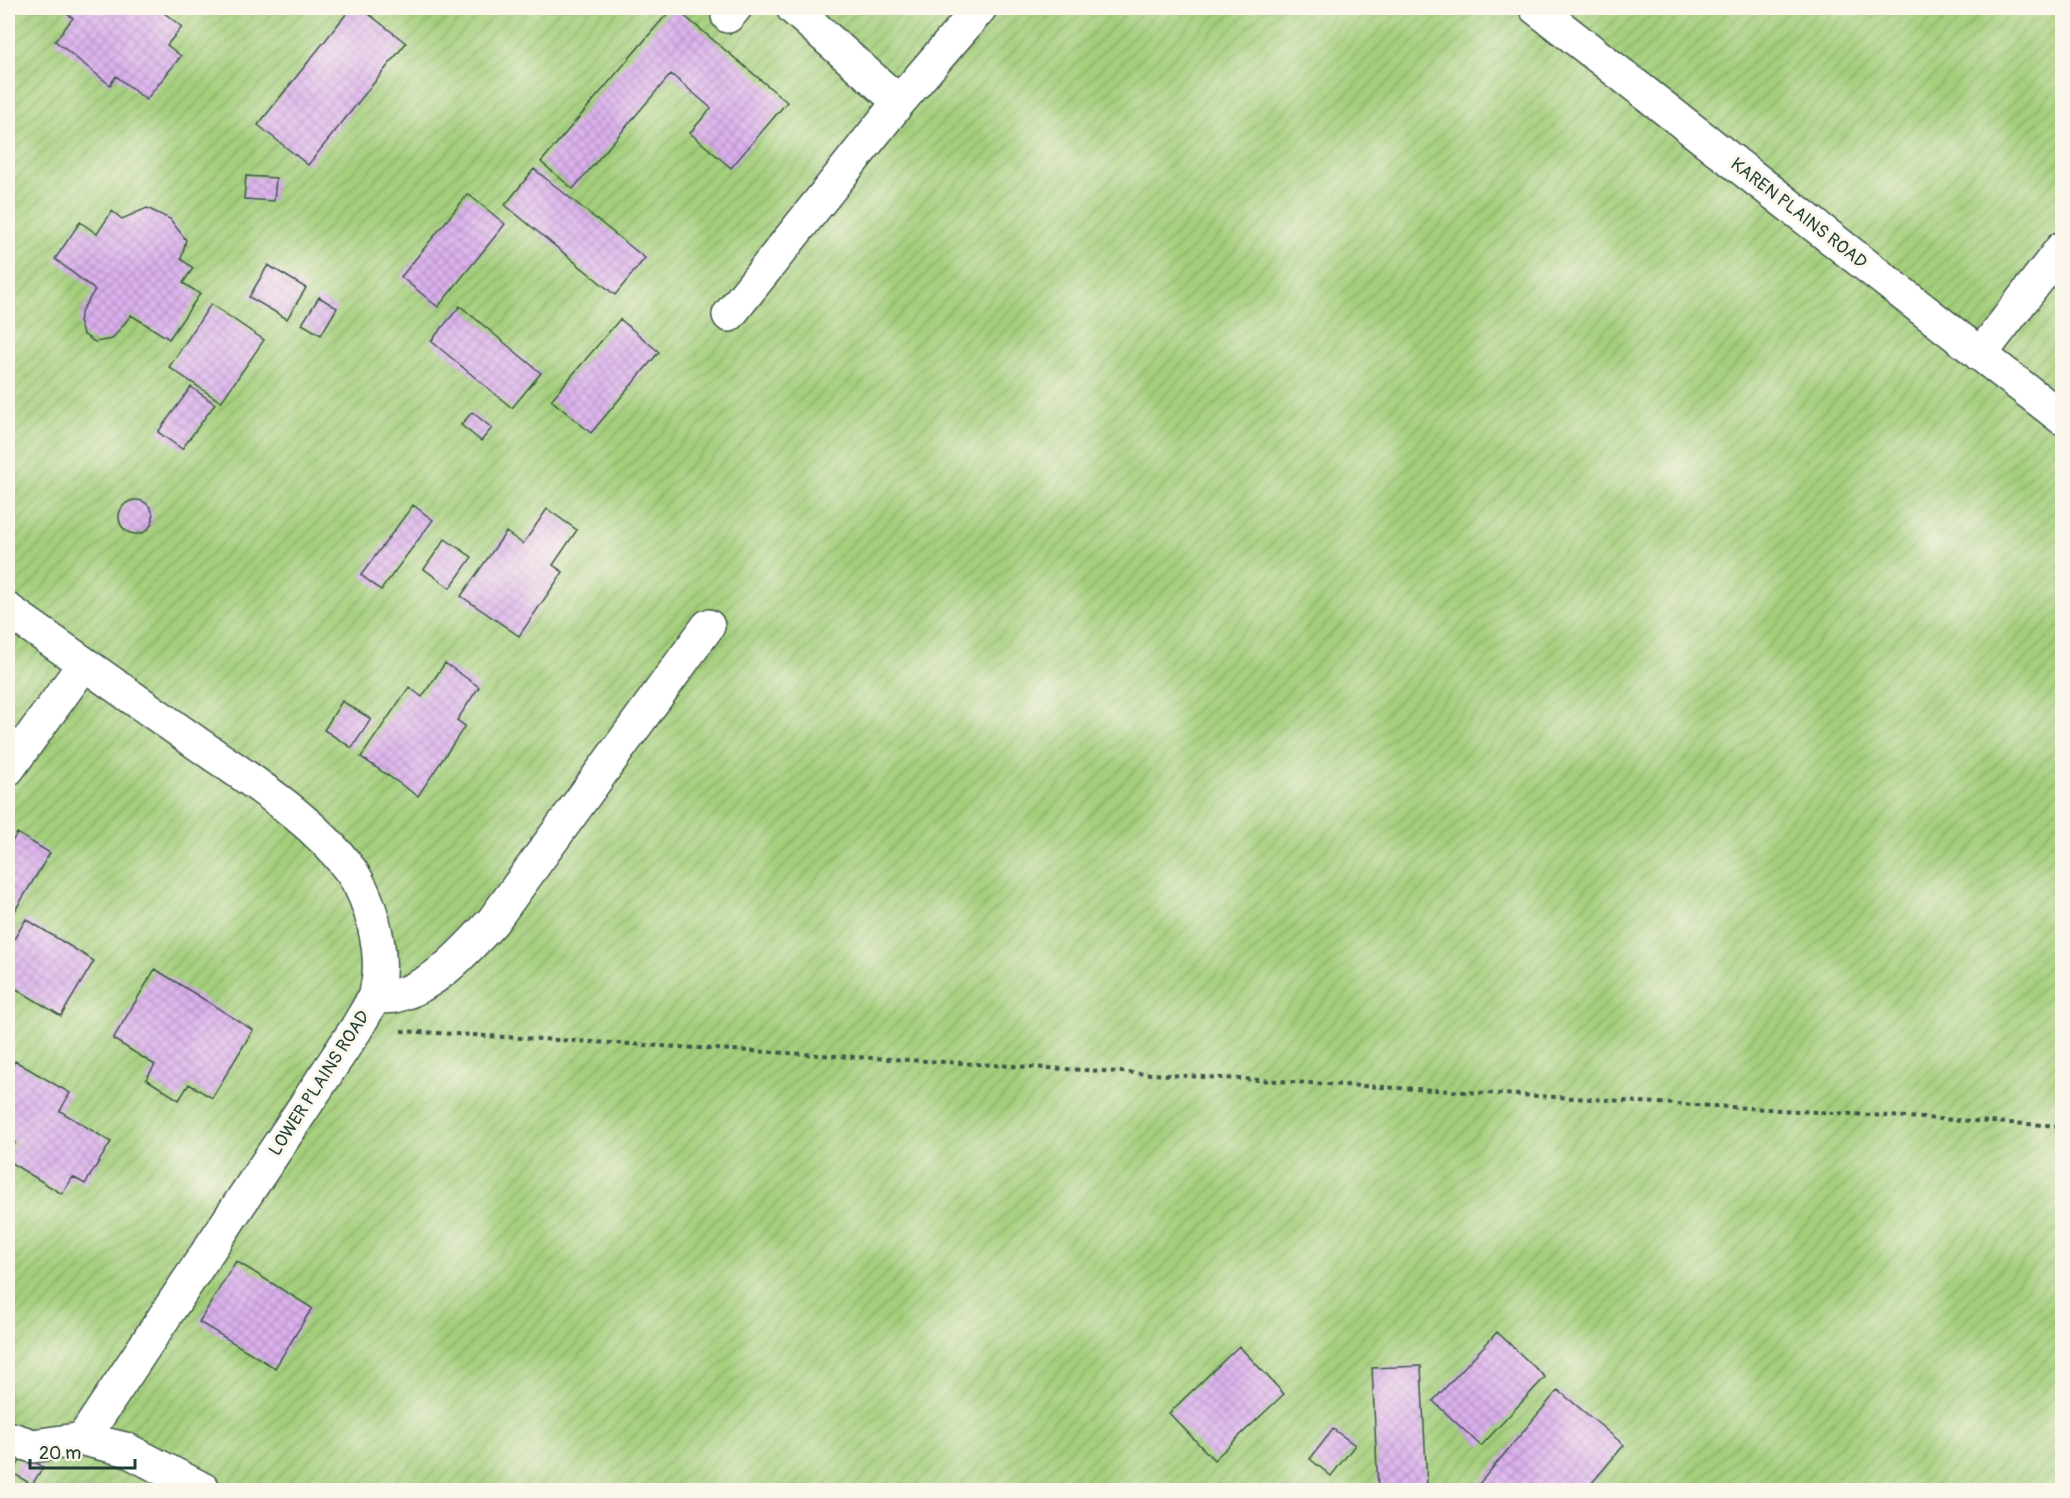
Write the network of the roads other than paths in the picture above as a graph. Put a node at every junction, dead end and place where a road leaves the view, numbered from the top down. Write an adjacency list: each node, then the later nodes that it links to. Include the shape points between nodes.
1 (793, 8): 4 (street)
2 (980, 8): 4 (street)
3 (1536, 8): 7 (street, KAREN PLAINS ROAD)
4 (899, 102): 6 (street)
5 (2062, 248): 7 (street)
6 (729, 315)
7 (1980, 355): 8 (street, KAREN PLAINS ROAD)
8 (2062, 418)
9 (8, 610): 11 (street, LOWER PLAINS ROAD)
10 (708, 626): 13 (street, via 493,921 462,954 423,985 395,996)
11 (84, 664): 12 (street); 13 (street, LOWER PLAINS ROAD, via 319,833 352,873 370,911 378,940 380,970)
12 (8, 769)
13 (374, 997): 15 (street, LOWER PLAINS ROAD)
14 (8, 1438): 15 (street, via 33,1446)
15 (83, 1439): 16 (street, via 125,1449)
16 (204, 1491)

